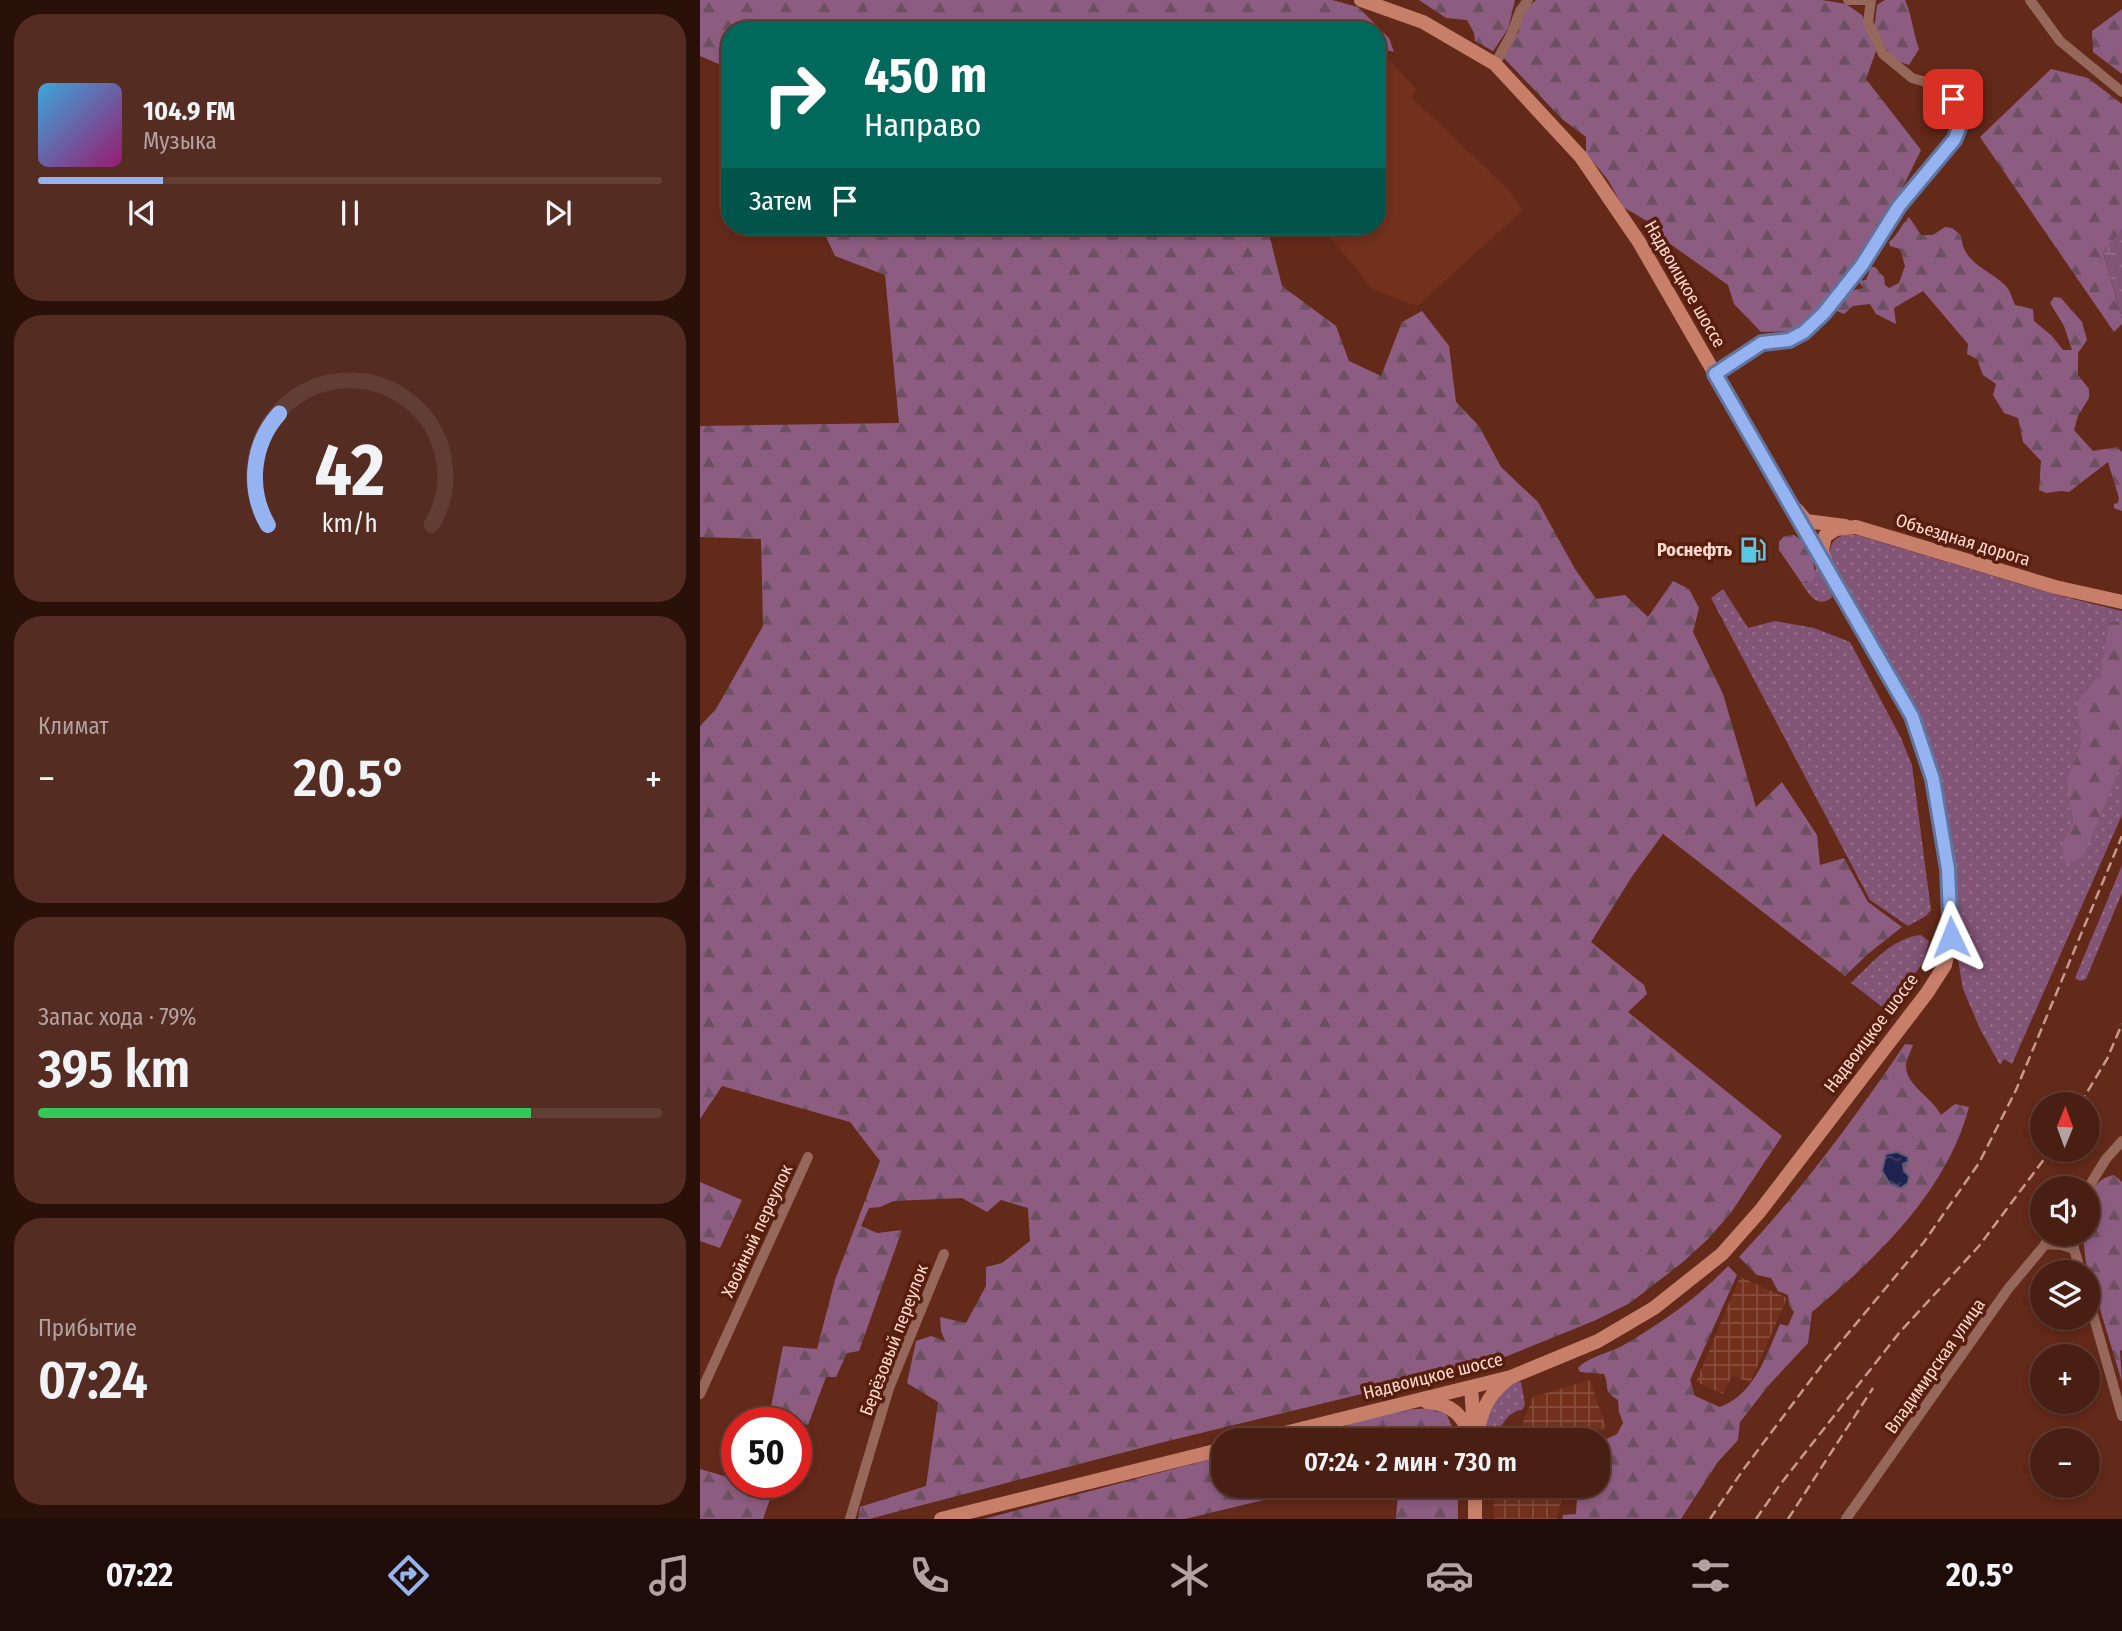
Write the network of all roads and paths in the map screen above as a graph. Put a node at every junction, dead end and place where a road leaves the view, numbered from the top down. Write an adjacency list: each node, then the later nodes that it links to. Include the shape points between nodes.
1 (1362, 0): 6 (main road, Надвоицкое шоссе, via 1423,22)
2 (1528, 0): 6 (street)
3 (1848, 0): 4 (street)
4 (1871, 0): 8 (street, via 1868,22 1883,54 1912,78 1946,91 1961,115 1959,132 1899,206 1862,265 1824,313 1804,332 1789,340 1762,343)
5 (2030, 0): 7 (street, via 2060,41)
6 (1496, 64): 8 (main road, Надвоицкое шоссе, via 1581,157 1639,242)
7 (2122, 92)
8 (1715, 374): 9 (main road, Надвоицкое шоссе)
9 (1783, 493): 10 (main road, Объездная дорога, via 1806,521); 11 (main road, Надвоицкое шоссе)
10 (1856, 527): 11 (main road, via 1836,529 1825,536); 12 (main road, Объездная дорога, via 2055,587)
11 (1826, 566): 22 (main road, Надвоицкое шоссе, via 1912,716 1933,779 1948,869 1951,937 1945,965 1760,1211 1722,1254 1654,1308 1598,1341)
12 (2122, 602)
13 (2122, 1141): 15 (street)
14 (808, 1157): 24 (street, Хвойный переулок)
15 (2095, 1176)
16 (2043, 1246): 36 (street, Владимирская улица)
17 (2064, 1246): 18 (street)
18 (2074, 1249): 20 (street)
19 (944, 1254): 33 (street, Берёзовый переулок, via 889,1388)
20 (2077, 1260)
21 (2097, 1330): 26 (street)
22 (1511, 1377): 23 (main road, Надвоицкое шоссе); 30 (main road, via 1485,1404)
23 (1472, 1387): 25 (main road, Надвоицкое шоссе); 29 (main road)
24 (700, 1394)
25 (1404, 1404): 27 (main road, Надвоицкое шоссе); 28 (main road, via 1433,1402 1450,1407)
26 (2122, 1416)
27 (1306, 1428)
28 (1468, 1428)
29 (1474, 1428)
30 (1478, 1428)
31 (1211, 1452): 34 (main road)
32 (1475, 1498): 35 (main road)
33 (850, 1519)
34 (941, 1519)
35 (1475, 1519)
36 (1846, 1519)

